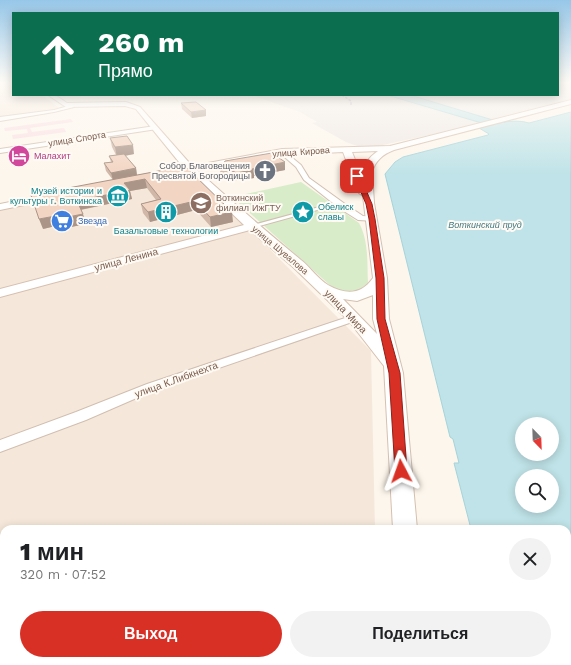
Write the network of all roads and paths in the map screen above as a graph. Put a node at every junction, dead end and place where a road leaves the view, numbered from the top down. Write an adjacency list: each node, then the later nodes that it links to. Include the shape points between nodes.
1 (40, 113): 4 (street)
2 (141, 113): 5 (main road, улица Шувалова)
3 (529, 113): 6 (main road)
4 (0, 119)
5 (155, 128): 8 (street, улица Спорта); 10 (main road, улица Шувалова)
6 (391, 148): 7 (main road, улица Кирова); 14 (main road, улица Мира, via 378,155 368,168)
7 (346, 149): 9 (main road, улица Кирова); 14 (main road)
8 (0, 151)
9 (282, 152): 10 (main road, улица Кирова); 16 (street, via 299,166 306,179 361,218)
10 (190, 169): 11 (main road, улица Кирова); 17 (main road, улица Шувалова)
11 (173, 172)
12 (61, 195): 15 (main road)
13 (336, 204): 17 (street)
14 (369, 204): 16 (main road, улица Мира)
15 (0, 207)
16 (372, 219): 18 (main road, улица Мира)
17 (252, 226): 19 (main road, улица Шувалова); 20 (main road, улица Ленина)
18 (380, 278): 19 (main road, улица Мира, via 374,288 361,296 341,295); 22 (main road, улица Мира, via 381,319)
19 (322, 286): 21 (main road, улица Мира)
20 (0, 293)
21 (354, 318): 22 (main road, улица Мира, via 383,353); 23 (street, улица К.Либкнехта, via 151,387)
22 (394, 373): 24 (main road, улица Мира)
23 (0, 446)
24 (405, 525)

